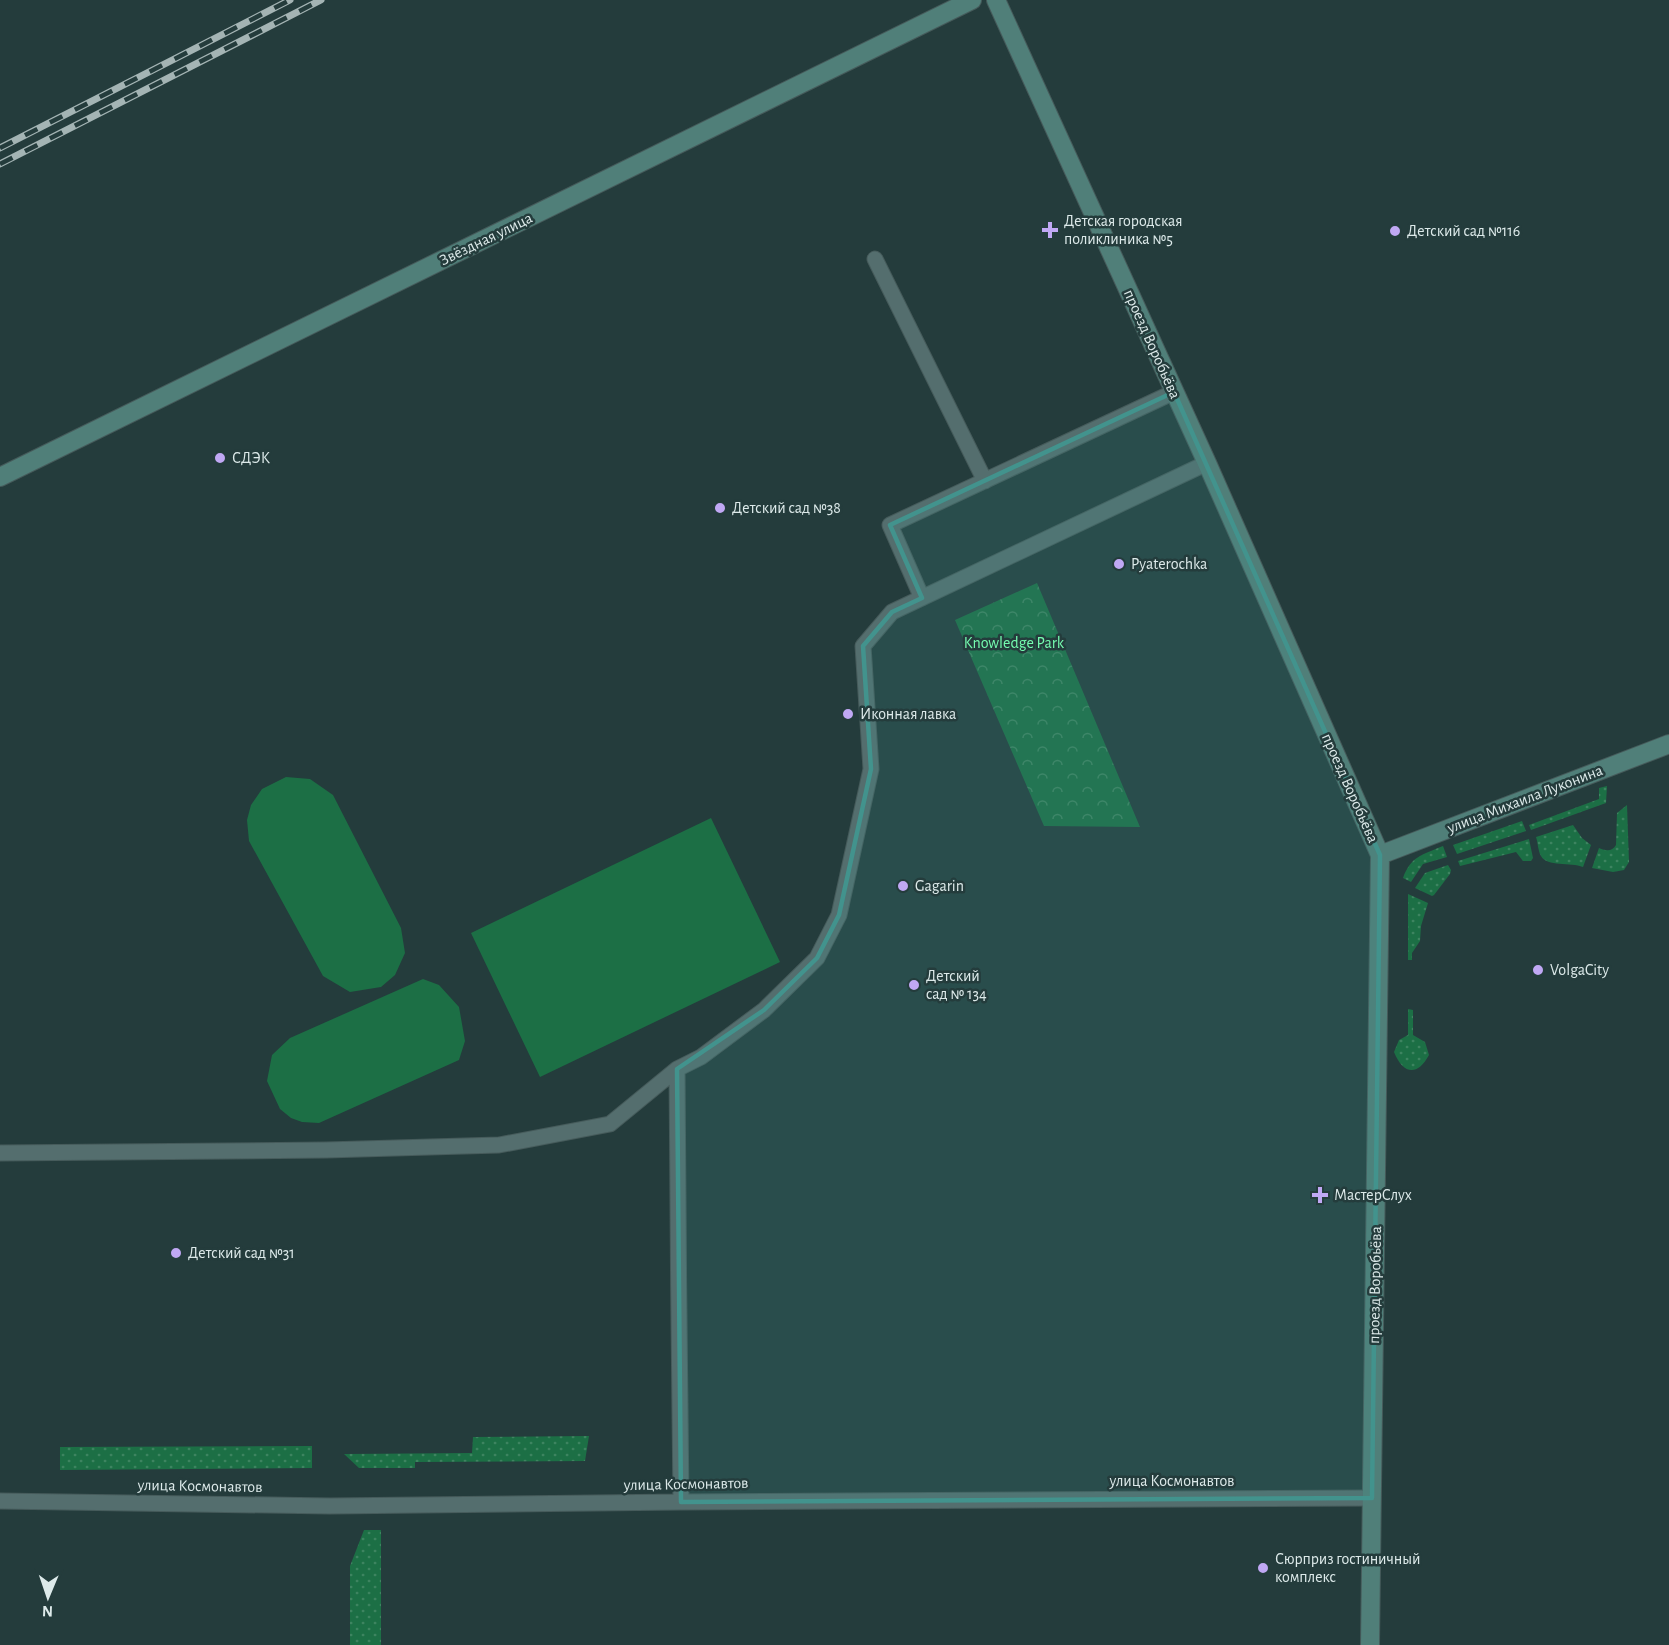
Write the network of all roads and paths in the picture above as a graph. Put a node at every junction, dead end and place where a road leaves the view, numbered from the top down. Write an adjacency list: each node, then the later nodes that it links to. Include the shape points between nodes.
1 (972, 0): 6 (main road, Звёздная улица)
2 (996, 0): 4 (main road, проезд Воробьёва)
3 (875, 259): 7 (street)
4 (1174, 392): 5 (main road, проезд Воробьёва); 7 (street)
5 (1207, 463): 8 (street); 10 (main road, проезд Воробьёва)
6 (0, 477)
7 (985, 481): 8 (street, via 890,525)
8 (922, 598): 11 (street, via 892,612 863,646 871,769 839,915 817,958 764,1010 701,1057)
9 (1669, 744): 10 (main road, улица Михаила Луконина)
10 (1380, 855): 13 (main road, проезд Воробьёва)
11 (677, 1069): 12 (street, via 610,1124 499,1145); 15 (street)
12 (0, 1153)
13 (1372, 1498): 15 (street, улица Космонавтов); 16 (main road, проезд Воробьёва)
14 (0, 1501): 15 (street, улица Космонавтов, via 330,1506)
15 (681, 1502)
16 (1370, 1645)

